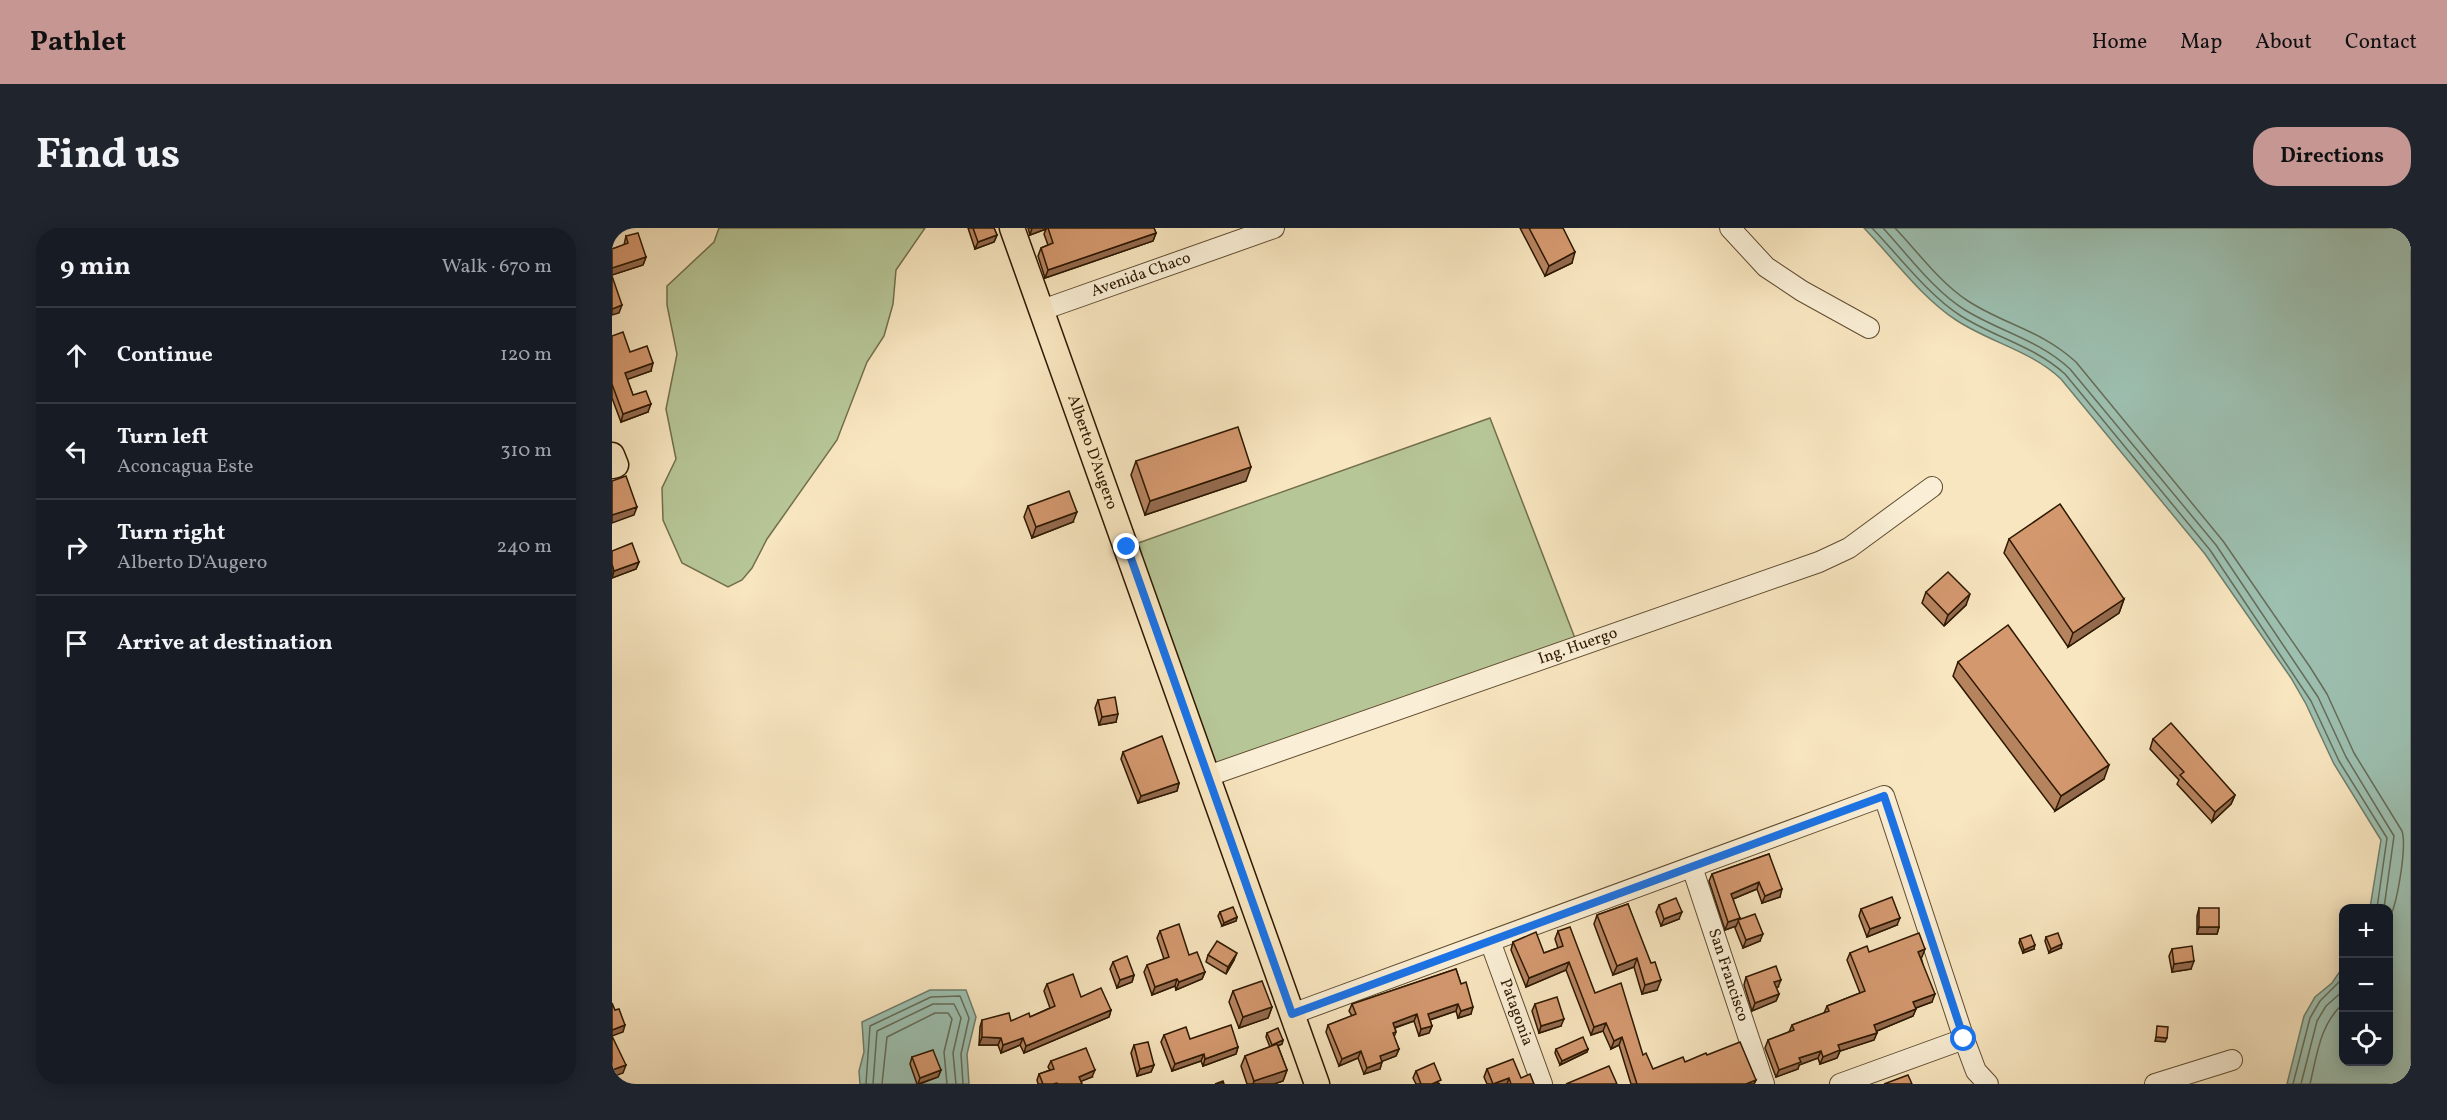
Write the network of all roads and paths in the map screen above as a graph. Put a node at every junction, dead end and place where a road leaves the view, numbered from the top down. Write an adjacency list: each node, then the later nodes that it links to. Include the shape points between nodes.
1 (1012, 228): 5 (main road, Alberto D'Augero)
2 (1274, 228): 4 (street, Avenida Chaco)
3 (1731, 228): 6 (street, via 1766,267)
4 (1241, 233): 5 (street, Avenida Chaco)
5 (1042, 310): 10 (main road, Alberto D'Augero)
6 (1869, 327)
7 (612, 455): 8 (main road, via 616,465)
8 (612, 466)
9 (1932, 487): 10 (street, Ing. Huergo, via 1848,549 1820,561)
10 (1208, 776): 13 (main road, Alberto D'Augero)
11 (1692, 867): 12 (street); 14 (street, via 1884,796); 19 (street, San Francisco)
12 (1490, 941): 13 (street); 18 (street, Patagonia)
13 (1292, 1014): 17 (main road, Alberto D'Augero)
14 (1964, 1039): 20 (street); 21 (street, via 1976,1071)
15 (2232, 1060): 16 (street)
16 (2190, 1080): 22 (street)
17 (1317, 1084)
18 (1542, 1084)
19 (1764, 1084)
20 (1840, 1084)
21 (1989, 1084)
22 (2155, 1084)

